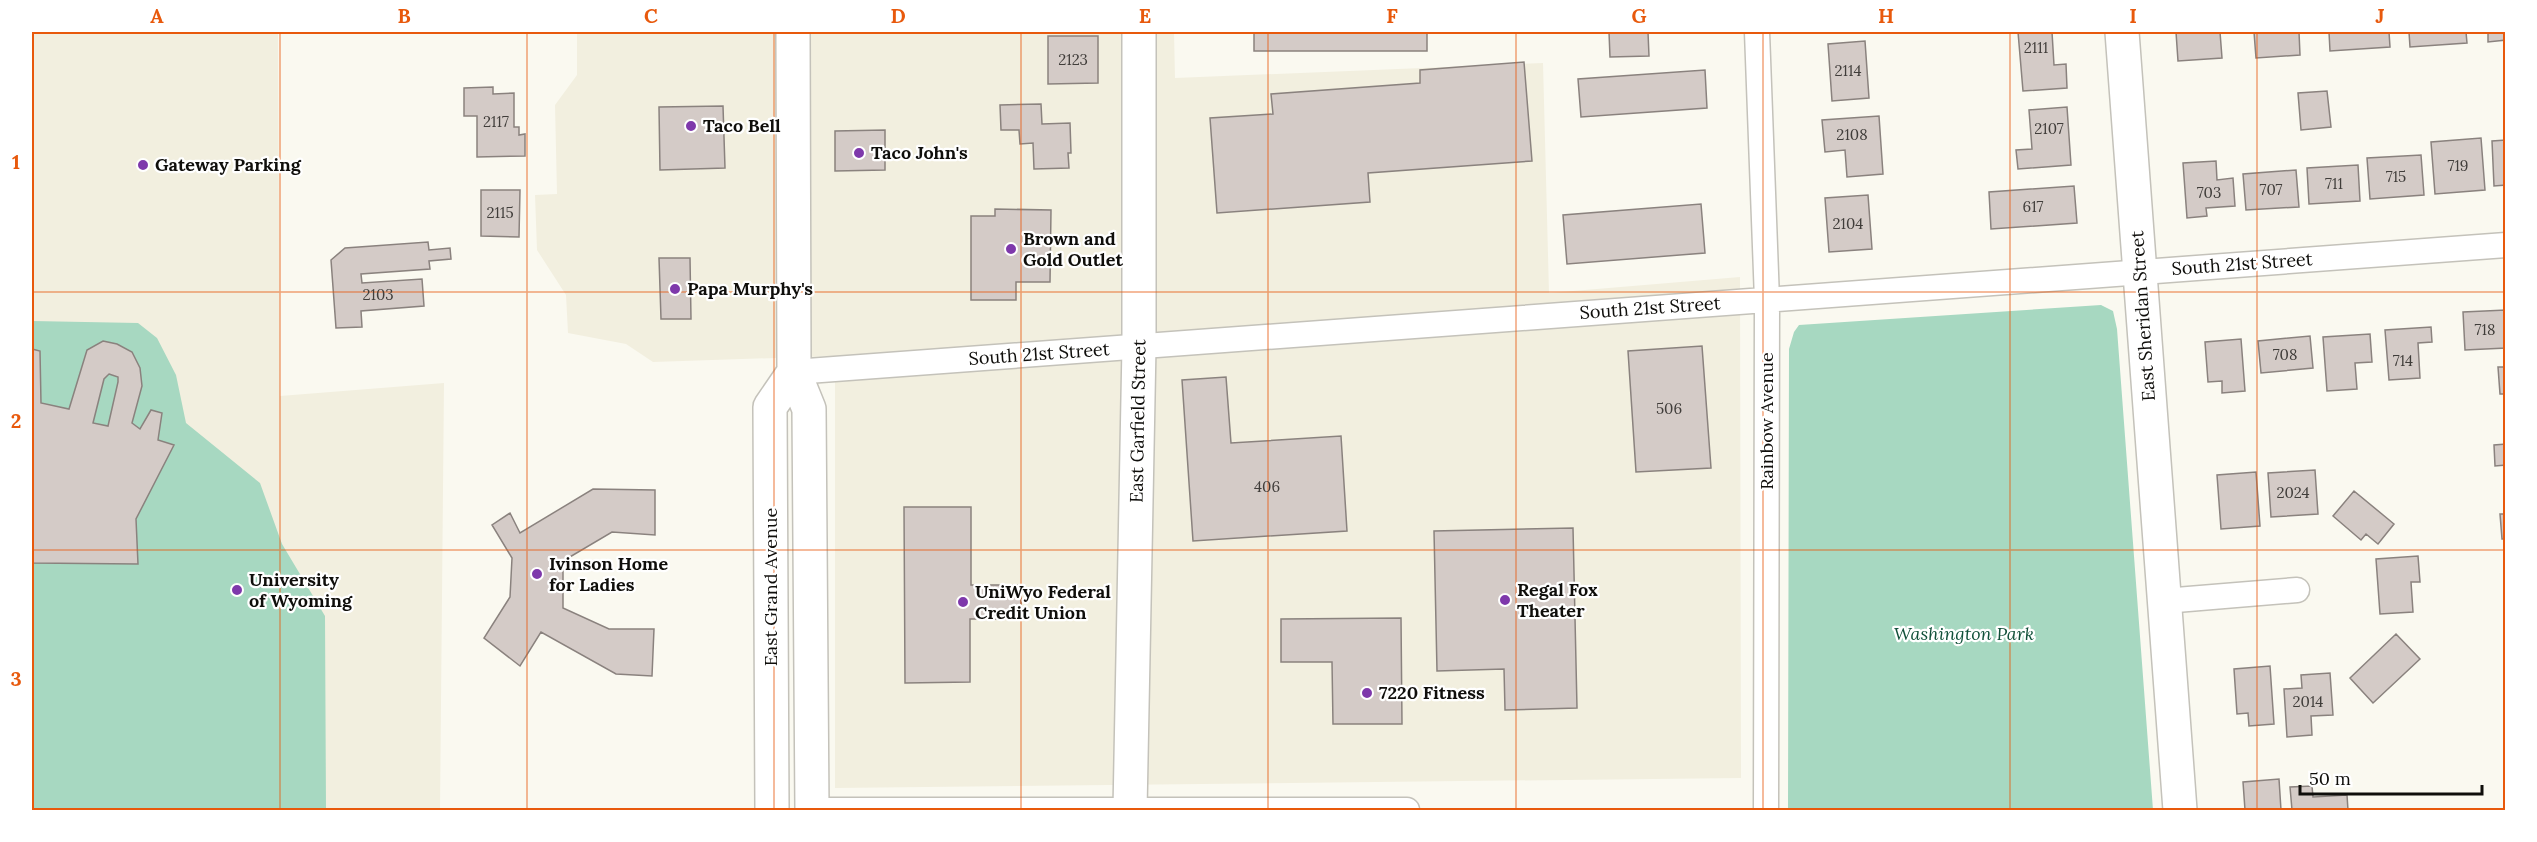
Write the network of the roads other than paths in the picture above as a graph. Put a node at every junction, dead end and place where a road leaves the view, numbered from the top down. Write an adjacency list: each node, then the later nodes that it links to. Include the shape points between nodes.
1 (793, 32): 9 (street)
2 (1139, 32): 8 (street, East Garfield Street)
3 (1757, 32): 7 (street, Rainbow Avenue)
4 (2122, 32): 6 (street, East Sheridan Street)
5 (2505, 244): 6 (street, South 21st Street)
6 (2140, 272): 7 (street, South 21st Street); 11 (street, East Sheridan Street)
7 (1767, 300): 8 (street, South 21st Street); 16 (street, Rainbow Avenue)
8 (1139, 346): 9 (street, South 21st Street); 14 (street, East Garfield Street)
9 (794, 372): 12 (street, East Grand Avenue, via 770,407); 13 (street, via 809,409)
10 (2297, 590): 11 (street)
11 (2164, 601): 17 (street, East Sheridan Street)
12 (772, 810)
13 (812, 810): 14 (street)
14 (1130, 810): 15 (street)
15 (1407, 810)
16 (1766, 810)
17 (2180, 810)

